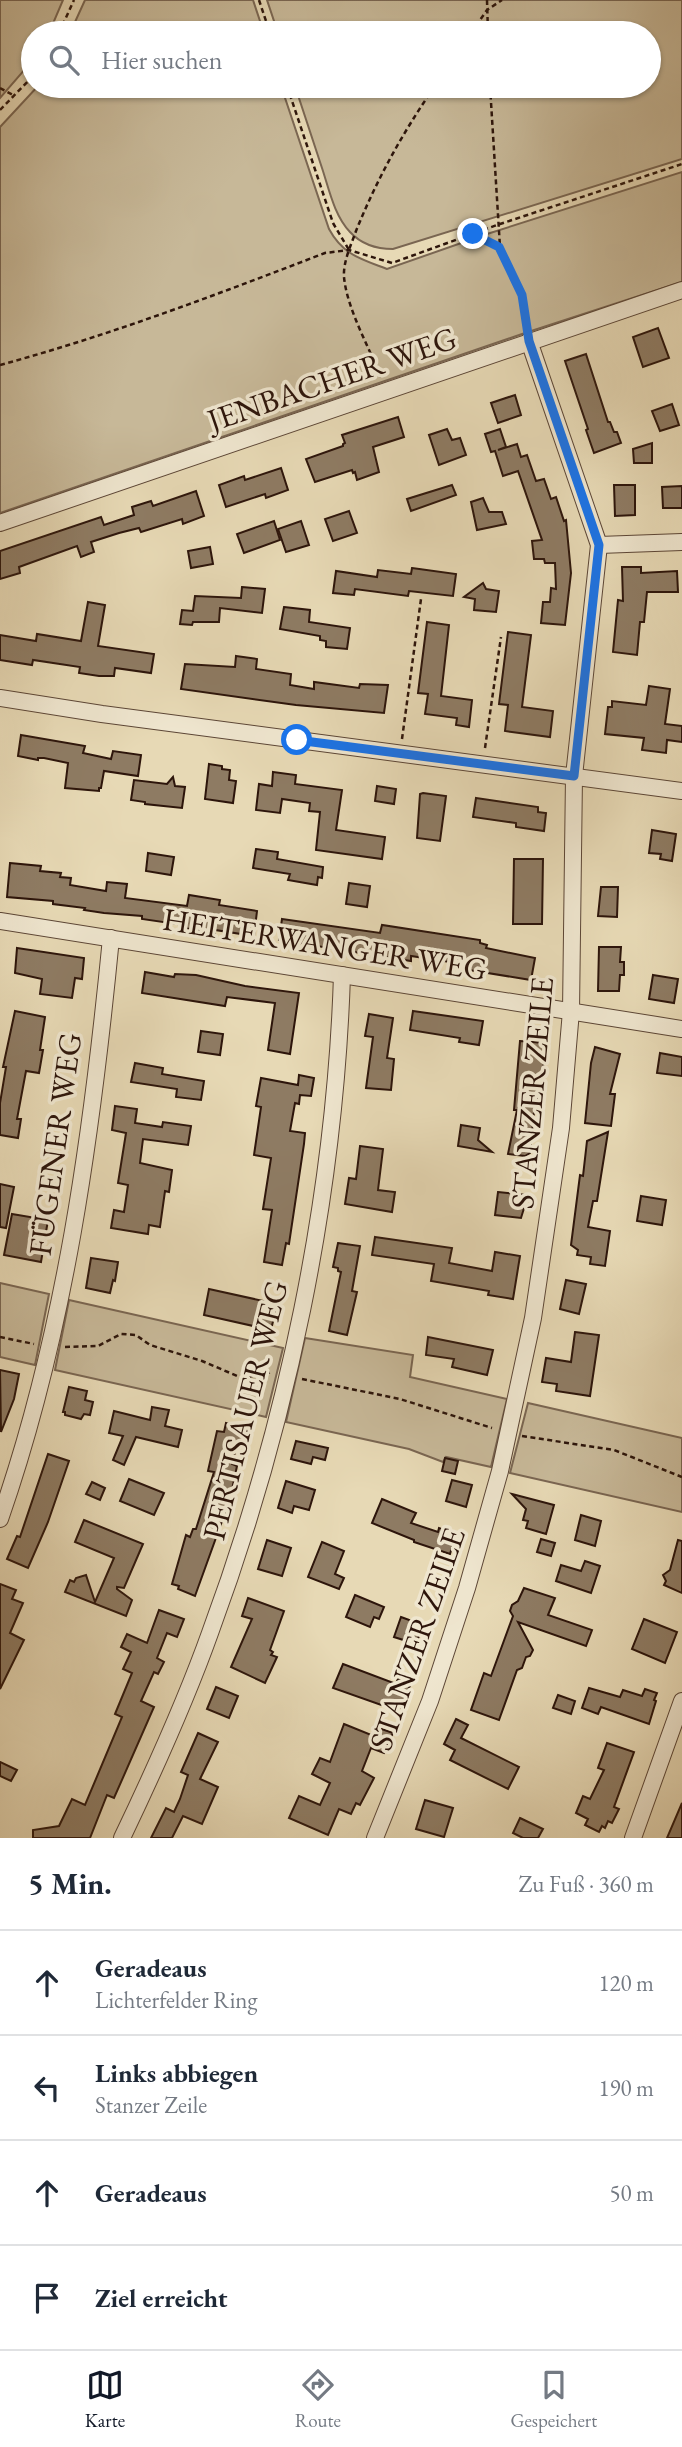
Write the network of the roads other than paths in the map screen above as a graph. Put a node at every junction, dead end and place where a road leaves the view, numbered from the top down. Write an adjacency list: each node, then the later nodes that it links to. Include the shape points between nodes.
1 (682, 290): 2 (street, JENBACHER WEG)
2 (529, 341): 3 (street, JENBACHER WEG); 5 (street, STANZER ZEILE)
3 (0, 523)
4 (682, 542): 5 (street)
5 (599, 545): 7 (street, STANZER ZEILE)
6 (0, 698): 7 (street)
7 (574, 776): 8 (street); 12 (street, STANZER ZEILE)
8 (682, 791)
9 (0, 921): 10 (street, HEITERWANGER WEG)
10 (111, 938): 11 (street, HEITERWANGER WEG); 14 (street, FÜGENER WEG, via 90,1123 50,1345)
11 (342, 975): 12 (street, HEITERWANGER WEG); 16 (street, PERTISAUER WEG, via 328,1149 309,1275 287,1374 215,1621)
12 (571, 1011): 13 (street, HEITERWANGER WEG); 17 (street, STANZER ZEILE, via 549,1221 509,1433 467,1588 430,1701)
13 (682, 1029)
14 (0, 1519)
15 (682, 1702): 18 (street)
16 (122, 1838)
17 (375, 1838)
18 (633, 1838)

